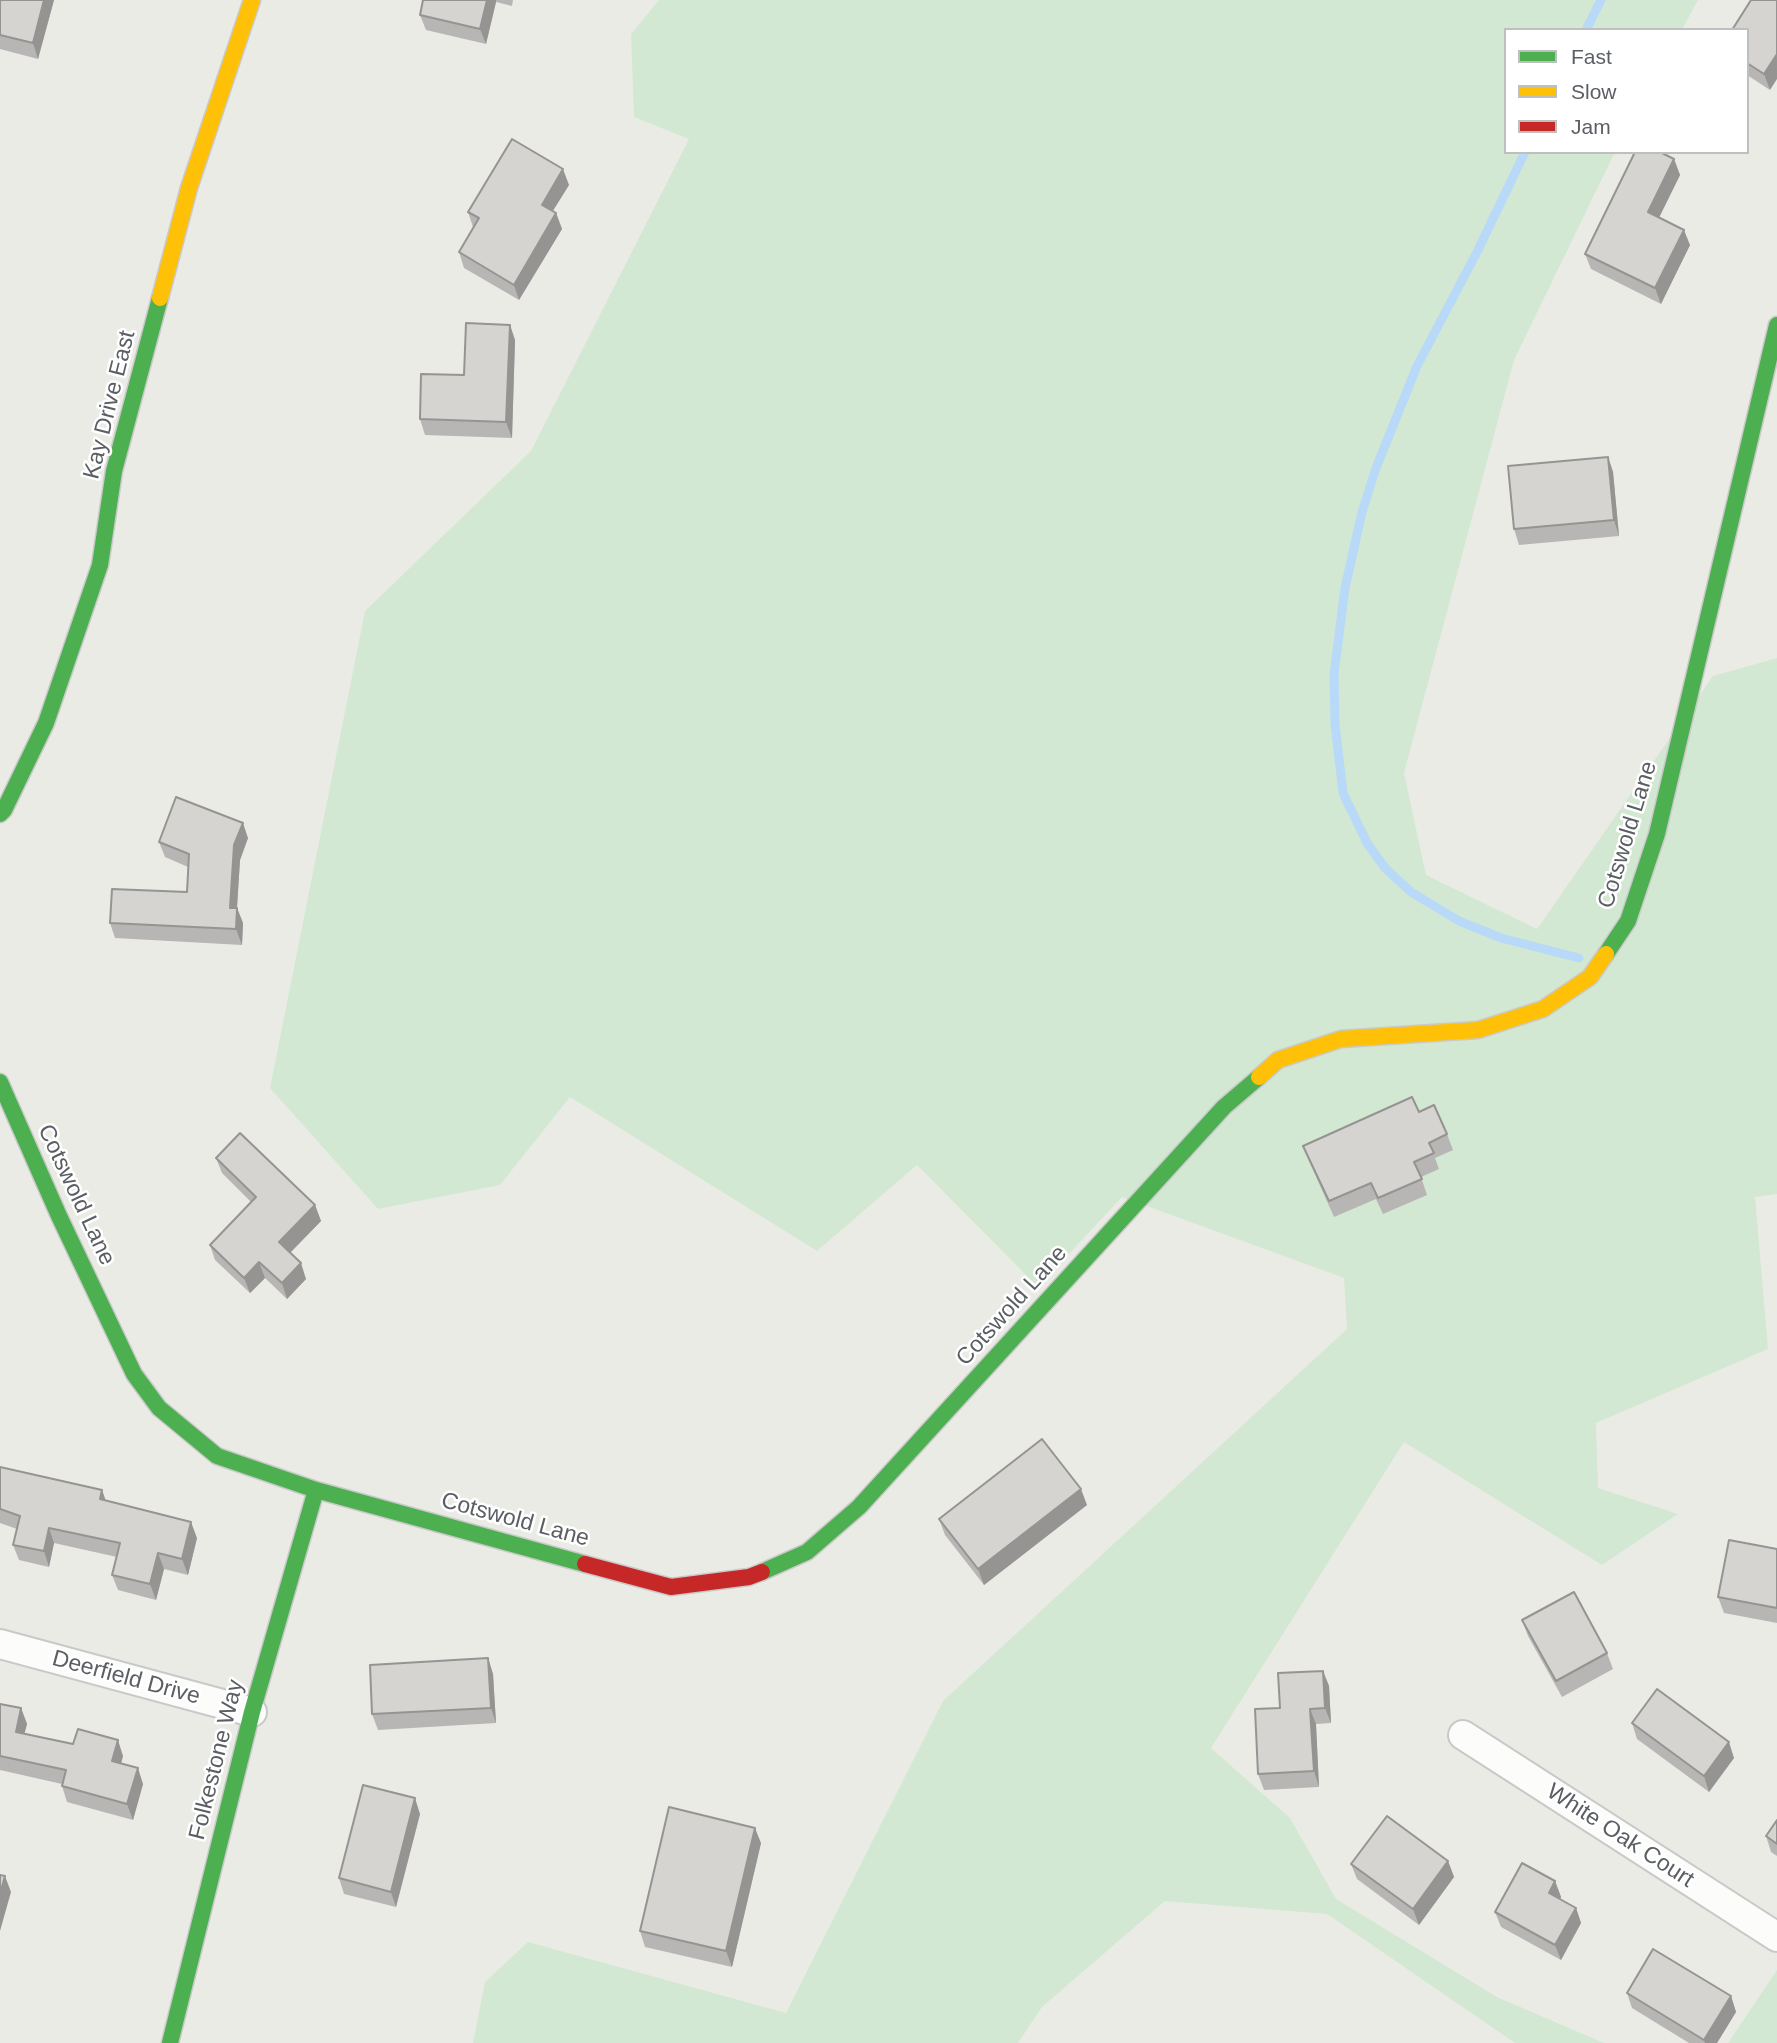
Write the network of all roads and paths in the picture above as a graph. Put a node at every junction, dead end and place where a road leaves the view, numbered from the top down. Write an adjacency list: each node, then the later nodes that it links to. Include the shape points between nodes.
1 (252, 0): 3 (street, Kay Drive East, via 189,188 114,471 100,565 46,723)
2 (1777, 325): 5 (street, Cotswold Lane, via 1657,834 1628,921 1590,977 1543,1009 1478,1030 1341,1039 1278,1060 1224,1107 859,1507 807,1552 749,1577 671,1587)
3 (0, 814)
4 (0, 1082): 5 (street, Cotswold Lane, via 134,1374 159,1408 217,1455)
5 (316, 1490): 7 (street, Folkestone Way)
6 (0, 1644): 7 (street, Deerfield Drive)
7 (252, 1712): 10 (street, Folkestone Way)
8 (1462, 1734): 9 (street, White Oak Court)
9 (1777, 1937)
10 (170, 2043)

